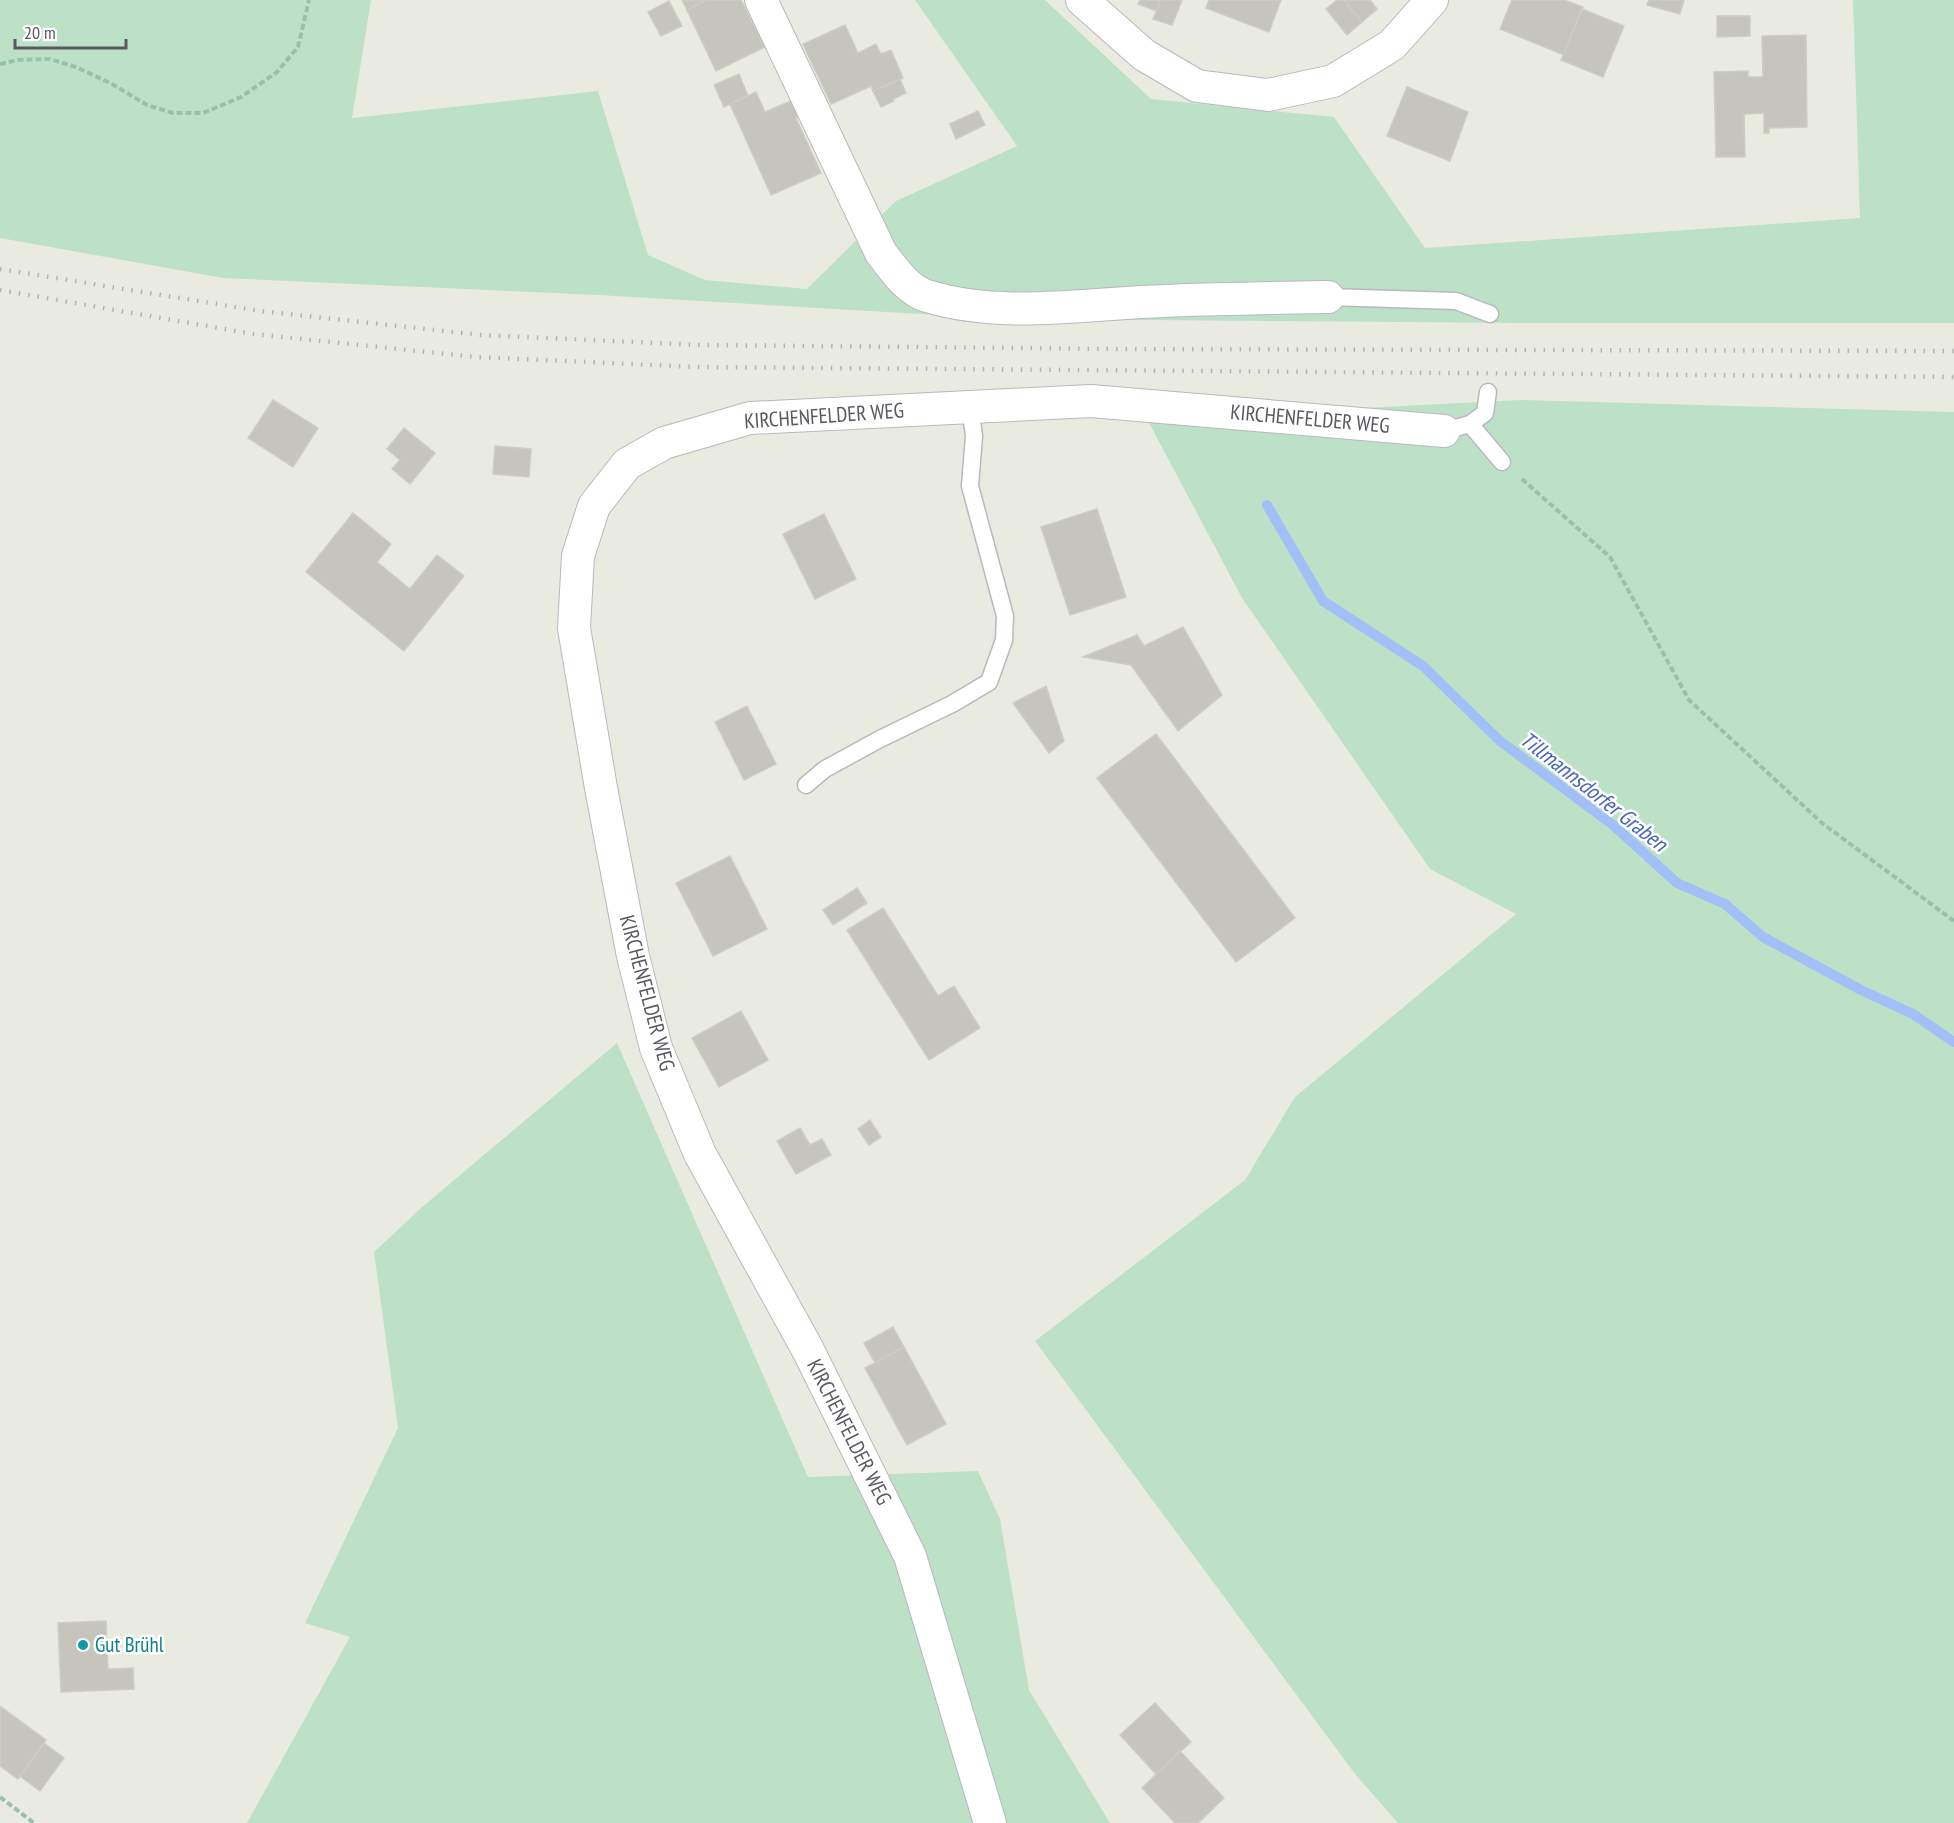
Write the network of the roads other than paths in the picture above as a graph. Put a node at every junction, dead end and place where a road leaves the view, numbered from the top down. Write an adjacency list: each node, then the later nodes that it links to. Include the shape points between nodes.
1 (761, 0): 4 (street, via 881,253 902,279 924,296 975,306 1030,308 1183,287)
2 (1082, 0): 3 (street, via 1144,56 1197,86 1268,95 1333,81 1392,45)
3 (1432, 0)
4 (1328, 297): 5 (lane, via 1456,301)
5 (1490, 314)
6 (1488, 392): 8 (lane, via 1485,413)
7 (970, 406): 8 (street, KIRCHENFELDER WEG, via 1091,401); 10 (lane, via 974,436 970,486 1005,616 1004,640 989,682 825,769); 11 (street, KIRCHENFELDER WEG, via 750,418 664,443 627,464 594,506 578,556 574,628 633,956 656,1048 700,1154 808,1350 910,1556)
8 (1457, 427): 9 (lane)
9 (1502, 462)
10 (806, 786)
11 (990, 1823)

